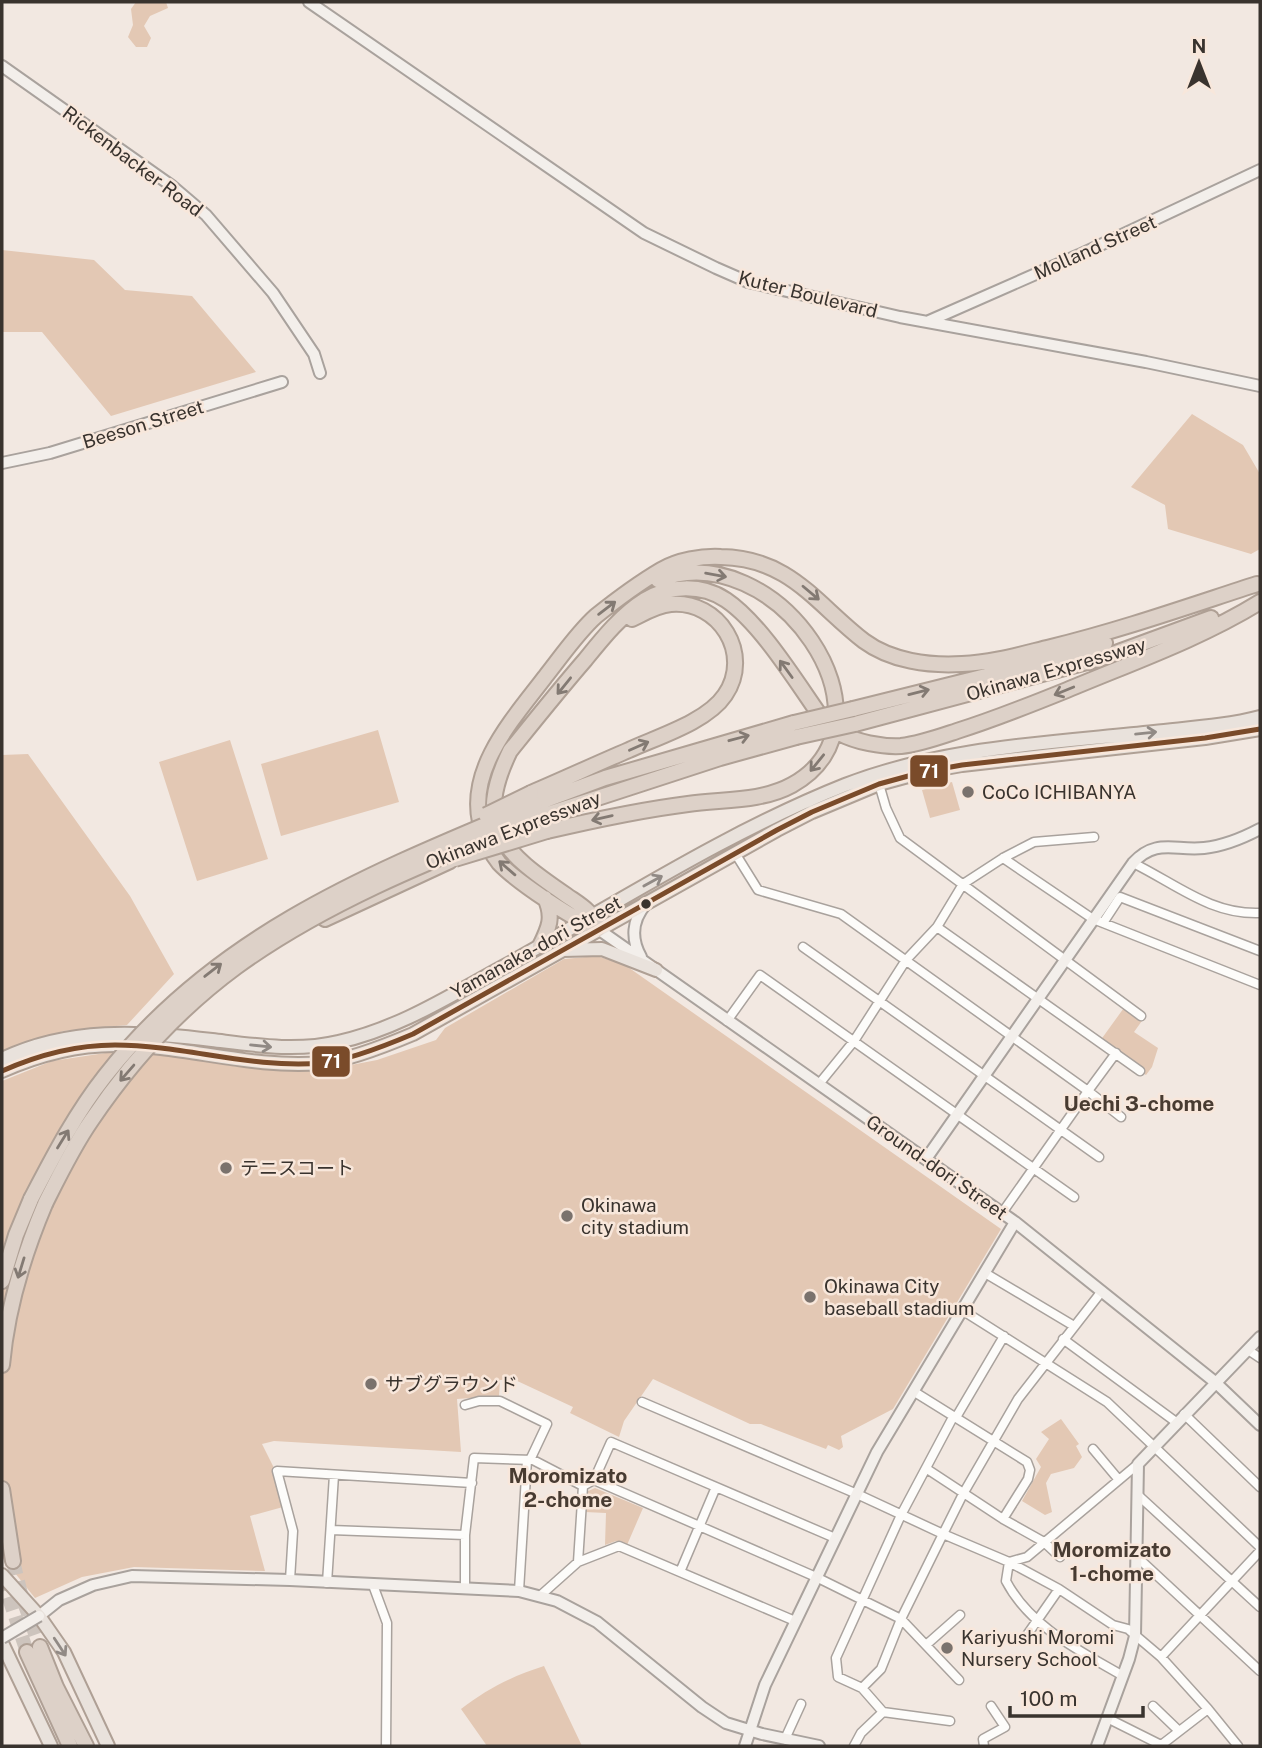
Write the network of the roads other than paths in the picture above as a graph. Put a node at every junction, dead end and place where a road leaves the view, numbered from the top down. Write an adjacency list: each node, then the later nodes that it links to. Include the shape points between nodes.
1 (309, 2): 4 (street, Kuter Boulevard, via 644,233 748,282)
2 (2, 66): 5 (street, Rickenbacker Road, via 141,163 206,215 272,293 314,354)
3 (1260, 170): 4 (street, Molland Street)
4 (929, 321): 7 (street, Kuter Boulevard)
5 (320, 373)
6 (282, 382): 8 (street, Beeson Street, via 50,453)
7 (1260, 386)
8 (2, 463)
9 (1259, 588): 10 (highway, one-way to 9, via 663,569 693,559 722,556 752,561 782,572 809,590 866,642 892,655 924,664 963,664 1090,637); 16 (highway, Okinawa Expressway, bridge, via 1097,646 854,716 605,778)
10 (628, 593): 23 (highway, one-way to 10, via 499,863 484,840 478,811 486,764 510,724 594,618); 29 (highway, one-way to 29, bridge, via 667,576 699,572 752,585 778,604 818,650 835,696 828,749 815,769 791,786 765,795 611,816 450,861)
11 (1260, 602): 12 (highway, one-way to 12, bridge, via 1185,640 1004,716 900,746 873,744 826,724 758,631 725,600 707,591 667,590 645,600)
12 (607, 633): 16 (highway, one-way to 12, via 709,711 734,678 729,635 705,610 669,604 650,609); 27 (highway, one-way to 27, via 510,751 493,794 499,836 513,855)
13 (1260, 717): 27 (main road, Yamanaka-dori Street, one-way to 13, via 764,821 877,774 960,754)
14 (1260, 729): 15 (main road, Yamanaka-dori Street, via 962,765)
15 (879, 784): 19 (main road, Yamanaka-dori Street, via 812,812); 22 (street, via 900,838)
16 (535, 805): 29 (highway, Okinawa Expressway, bridge); 59 (highway, Okinawa Expressway, one-way to 16, bridge, via 56,1150 104,1077 166,1009 228,958 317,902 434,840)
17 (1260, 829): 21 (street, via 1218,846 1152,848)
18 (1094, 837): 20 (street, via 1034,842)
19 (735, 853): 24 (main road, Yamanaka-dori Street); 34 (street, via 758,890 841,914)
20 (1003, 858): 22 (street); 26 (street)
21 (1133, 863): 25 (street, via 1224,911); 26 (street)
22 (963, 884): 28 (street); 35 (street)
23 (544, 896): 27 (highway); 30 (highway, via 551,917)
24 (650, 899): 27 (main road, Yamanaka-dori Street); 36 (street, via 634,928)
25 (1260, 913)
26 (1098, 921): 32 (street, via 1120,897); 35 (street); 38 (street)
27 (591, 922): 30 (main road, Yamanaka-dori Street); 33 (main road, Yamanaka-dori Street); 36 (street, Ground-dori Street)
28 (937, 927): 34 (street); 39 (street)
29 (274, 943): 59 (highway, Okinawa Expressway, one-way to 59, bridge, via 205,992 151,1045 89,1122)
30 (540, 946): 46 (main road, Yamanaka-dori Street, one-way to 30, via 39,1045 94,1034 150,1033 269,1047 339,1042 428,1008)
31 (803, 947): 40 (street)
32 (1260, 951)
33 (555, 952): 37 (main road, via 602,949); 47 (main road, Yamanaka-dori Street, via 413,1034 325,1063 279,1065 117,1045 57,1051)
34 (906, 960): 40 (street); 43 (street)
35 (1065, 960): 39 (street); 41 (street)
36 (643, 961): 37 (street, Ground-dori Street)
37 (656, 970): 42 (street, Ground-dori Street)
38 (1260, 985)
39 (1038, 997): 43 (street); 45 (street)
40 (880, 1001): 44 (street); 49 (street)
41 (1141, 1016)
42 (727, 1021): 44 (street, via 760,975); 50 (street, Ground-dori Street)
43 (1012, 1036): 49 (street); 51 (street)
44 (854, 1041): 50 (street); 52 (street)
45 (1116, 1053): 48 (street); 51 (street)
46 (2, 1059)
47 (2, 1071)
48 (1140, 1071)
49 (985, 1075): 52 (street); 54 (street)
50 (819, 1084): 56 (street, Ground-dori Street)
51 (1088, 1091): 53 (street); 54 (street)
52 (957, 1114): 56 (street); 57 (street)
53 (1121, 1117)
54 (1063, 1130): 55 (street); 57 (street)
55 (1099, 1157)
56 (926, 1159): 60 (street, Ground-dori Street)
57 (1034, 1168): 58 (street); 60 (street)
58 (1074, 1197)
59 (38, 1202): 63 (highway, Okinawa Expressway, via 16,1235); 73 (highway, Okinawa Expressway, one-way to 73, via 10,1309)
60 (1002, 1213): 61 (street, Ground-dori Street)
61 (1015, 1222): 62 (street); 64 (street, Ground-dori Street)
62 (985, 1273): 65 (street); 66 (street)
63 (2, 1281)
64 (1102, 1291): 66 (street); 74 (street, Ground-dori Street)
65 (962, 1310): 67 (street); 75 (street)
66 (1074, 1326): 69 (street)
67 (1004, 1336): 72 (street); 78 (street)
68 (1260, 1337): 70 (street)
69 (1063, 1339): 72 (street); 79 (street)
70 (1248, 1350): 71 (street); 74 (street)
71 (1260, 1358)
72 (1045, 1362): 81 (street); 82 (street, via 1107,1402)
73 (2, 1365)
74 (1215, 1382): 79 (street); 80 (street, Ground-dori Street)
75 (913, 1391): 78 (street); 95 (street)
76 (642, 1402): 95 (street)
77 (465, 1405): 84 (street, via 500,1401 547,1424)
78 (955, 1417): 81 (street); 86 (street)
79 (1180, 1418): 82 (street); 93 (street)
80 (1260, 1425)
81 (995, 1441): 96 (street); 99 (street, via 1027,1462 1030,1470)
82 (1153, 1447): 85 (street); 106 (street)
83 (1093, 1449): 89 (street)
84 (529, 1460): 90 (street, via 474,1458); 91 (street); 121 (street)
85 (1138, 1464): 89 (street); 97 (street)
86 (927, 1469): 96 (street); 98 (street)
87 (334, 1475): 90 (street); 101 (street); 115 (street, via 277,1471 293,1531)
88 (594, 1480): 91 (street); 92 (street, via 611,1442); 100 (street)
89 (1119, 1480): 105 (street)
90 (472, 1483): 103 (street)
91 (583, 1486): 110 (street)
92 (716, 1487): 100 (street); 104 (street)
93 (1260, 1487)
94 (2, 1489): 109 (highway)
95 (857, 1494): 98 (street); 104 (street)
96 (963, 1494): 99 (street); 102 (street)
97 (1139, 1496): 107 (street); 116 (street)
98 (901, 1516): 102 (street); 123 (street)
99 (1003, 1519): 105 (street)
100 (699, 1527): 112 (street); 114 (street)
101 (331, 1530): 103 (street); 117 (street)
102 (943, 1534): 111 (street); 128 (street)
103 (465, 1535): 119 (street)
104 (835, 1538): 114 (street)
105 (1044, 1542): 108 (street); 111 (street, via 1027,1557)
106 (1260, 1549): 116 (street)
107 (1136, 1556): 126 (street); 132 (street)
108 (1060, 1557)
109 (13, 1561)
110 (578, 1562): 112 (street, via 619,1546); 122 (street)
111 (1010, 1562): 120 (street); 130 (street, via 1006,1581)
112 (680, 1572): 129 (street)
113 (2, 1575): 127 (main road)
114 (816, 1577): 123 (street); 129 (street)
115 (290, 1580): 117 (street); 127 (street, via 121,1577 68,1596)
116 (1231, 1581): 124 (street); 126 (street)
117 (327, 1583): 118 (street)
118 (373, 1585): 119 (street); 154 (street, via 387,1623)
119 (465, 1588): 121 (street)
120 (1059, 1589): 130 (street); 132 (street)
121 (519, 1591): 122 (street)
122 (541, 1595): 149 (street, via 597,1622)
123 (861, 1599): 128 (street); 139 (street, via 835,1665 838,1677)
124 (1260, 1607)
125 (960, 1615): 134 (street)
126 (1201, 1615): 135 (street); 136 (street)
127 (39, 1616): 133 (street, bridge); 153 (main road, one-way to 153, via 64,1652)
128 (901, 1619): 134 (street); 139 (street, via 881,1669)
129 (795, 1621): 149 (street, via 765,1685)
130 (1038, 1622): 131 (street); 137 (street)
131 (1027, 1635)
132 (1135, 1636): 135 (street); 137 (street)
133 (2, 1641): 150 (main road)
134 (926, 1645): 138 (street)
135 (1161, 1657): 143 (street)
136 (1260, 1671)
137 (1123, 1676): 145 (street)
138 (959, 1680)
139 (862, 1688): 144 (street)
140 (801, 1704): 148 (street)
141 (991, 1706): 157 (street, via 1005,1727 983,1739)
142 (1153, 1706): 147 (street)
143 (1209, 1709): 147 (street); 160 (street)
144 (883, 1712): 146 (street); 156 (street)
145 (1107, 1718): 158 (street); 159 (street)
146 (950, 1721)
147 (1179, 1731): 159 (street)
148 (785, 1739): 149 (street); 155 (street)
149 (748, 1742)
150 (51, 1746)
151 (70, 1746): 152 (highway, via 33,1650)
152 (86, 1746)
153 (108, 1746)
154 (386, 1746)
155 (819, 1746)
156 (854, 1746)
157 (984, 1746)
158 (1097, 1746)
159 (1161, 1746)
160 (1238, 1746)

